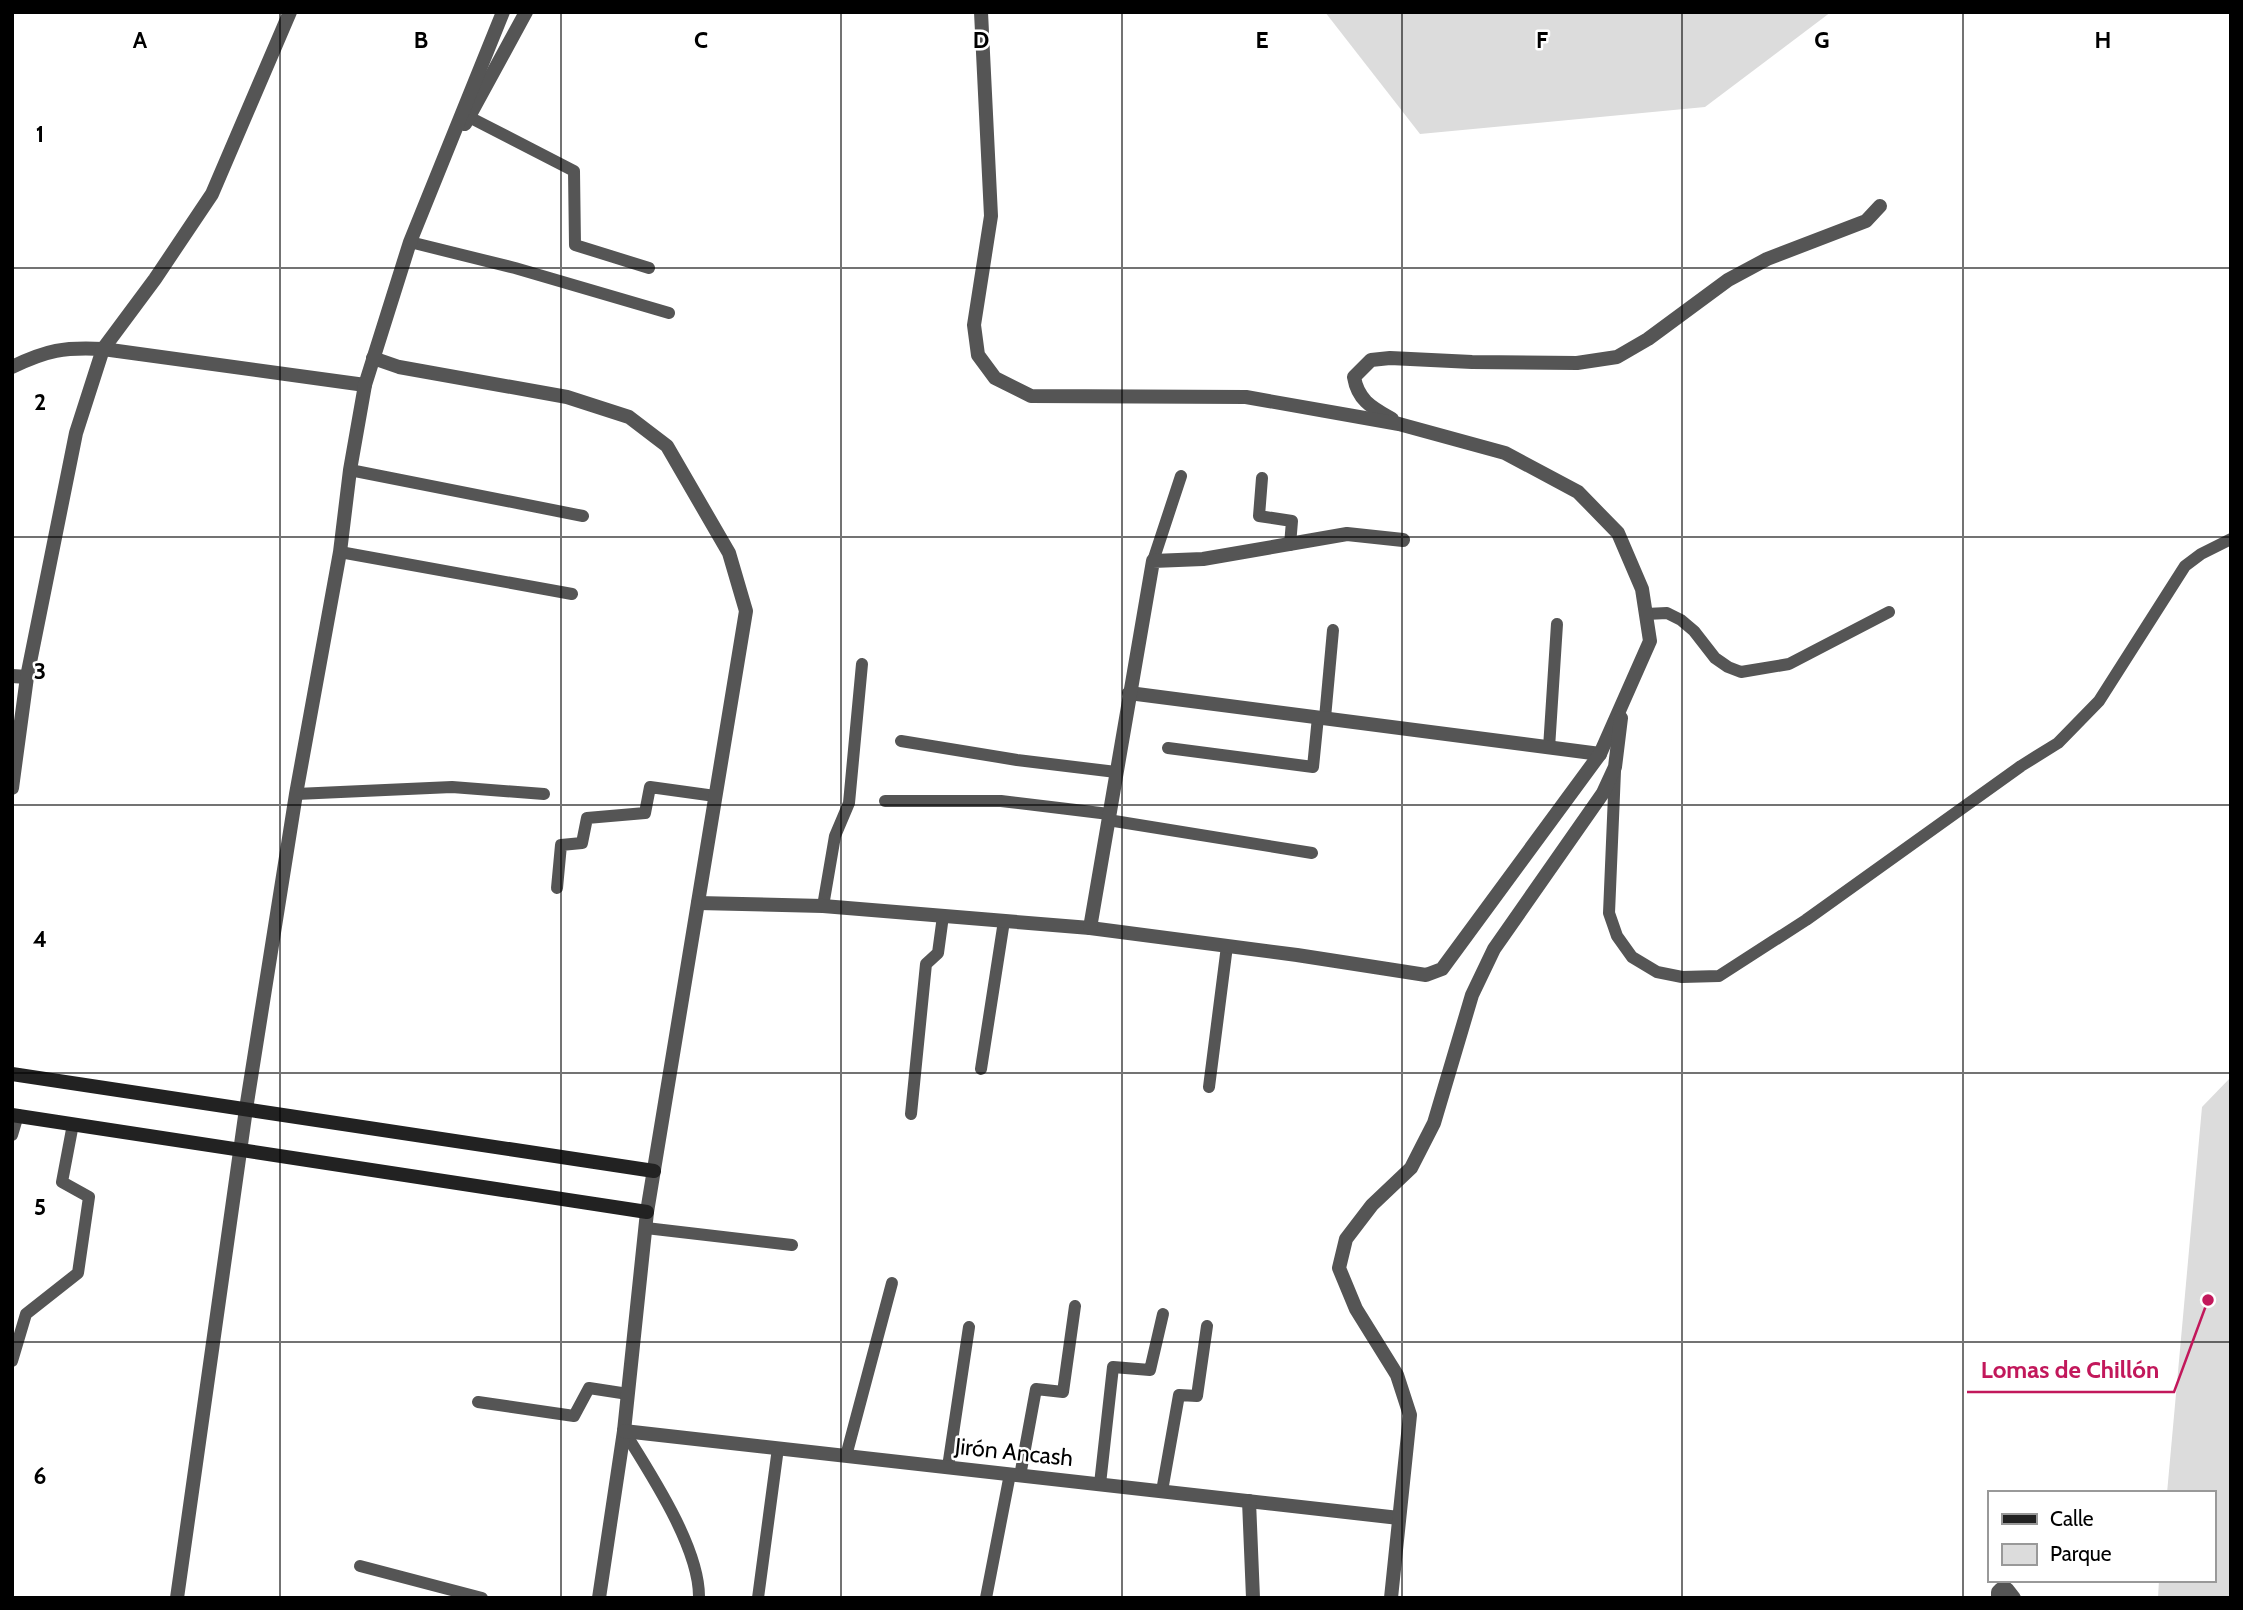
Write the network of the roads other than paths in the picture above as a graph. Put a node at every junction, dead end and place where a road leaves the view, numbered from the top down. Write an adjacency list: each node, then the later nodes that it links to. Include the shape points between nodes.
1 (290, 12): 11 (street, via 212,194)
2 (503, 12): 6 (street)
3 (526, 12): 5 (street)
4 (981, 12): 15 (street, via 991,216 974,325 978,355 995,378 1031,396 1246,397)
5 (469, 117): 6 (street); 9 (lane, via 574,171 575,245)
6 (431, 187): 8 (street)
7 (1880, 206): 15 (street, via 1866,221 1767,259 1728,280 1617,357 1577,363 1371,360 1354,377 1356,391)
8 (410, 242): 10 (lane); 12 (street)
9 (649, 268)
10 (669, 313)
11 (103, 349): 13 (street, via 71,347); 14 (street); 31 (street, via 76,433)
12 (373, 358): 14 (street); 44 (street, via 399,367 567,397 629,417 667,446 729,553 746,611)
13 (12, 367)
14 (365, 385): 16 (street)
15 (1399, 424): 27 (street, via 1505,453 1578,492 1618,533 1643,589)
16 (350, 470): 19 (lane); 23 (street)
17 (1181, 475): 24 (lane)
18 (1262, 478): 22 (lane, via 1259,516 1292,522)
19 (583, 516)
20 (1403, 540): 22 (street, via 1348,534)
21 (2231, 540): 39 (lane, via 2185,566 2099,701 2058,743 1719,976 1657,972 1632,957 1617,936 1609,913)
22 (1290, 545): 24 (street, via 1203,559)
23 (340, 552): 25 (lane); 42 (street)
24 (1153, 561): 32 (street)
25 (572, 594)
26 (1889, 612): 27 (lane, via 1789,664 1741,672 1715,658 1681,620 1667,613)
27 (1646, 614): 33 (street, via 1650,641)
28 (1557, 624): 37 (lane)
29 (1333, 630): 34 (lane)
30 (862, 664): 50 (lane, via 849,803 835,836)
31 (19, 677): 41 (street)
32 (1129, 693): 34 (street); 40 (street)
33 (1624, 700): 38 (street); 39 (street)
34 (1321, 718): 36 (lane, via 1313,767); 37 (street)
35 (901, 741): 40 (lane)
36 (1168, 748)
37 (1549, 748): 38 (street)
38 (1600, 754): 54 (street, via 1442,969 1426,975)
39 (1615, 767): 83 (street, via 1603,793 1494,949 1472,995 1434,1123 1411,1168 1346,1238 1339,1268 1356,1309 1398,1375 1410,1415)
40 (1116, 772): 46 (street)
41 (13, 783)
42 (296, 794): 43 (lane, via 439,787); 58 (street)
43 (544, 794)
44 (715, 796): 48 (lane, via 650,787 645,813 587,818 582,843 561,845); 49 (street)
45 (885, 801): 46 (lane, via 1001,801)
46 (1108, 817): 47 (lane); 53 (street)
47 (1312, 853)
48 (557, 888)
49 (698, 903): 50 (street); 64 (street)
50 (823, 906): 51 (street)
51 (943, 916): 52 (street); 59 (lane, via 938,953 926,964)
52 (1004, 921): 53 (street); 55 (lane)
53 (1090, 928): 54 (street)
54 (1227, 946): 57 (lane)
55 (981, 1069)
56 (12, 1074): 58 (street)
57 (1209, 1087)
58 (246, 1109): 63 (street); 64 (street)
59 (911, 1114)
60 (15, 1115): 61 (street); 62 (lane)
61 (73, 1124): 63 (street); 72 (lane, via 62,1182 89,1198 78,1273 26,1314)
62 (12, 1135)
63 (240, 1149): 65 (street); 85 (street)
64 (654, 1171): 65 (street)
65 (647, 1220): 66 (lane); 73 (street)
66 (792, 1245)
67 (892, 1283): 77 (lane)
68 (1075, 1306): 79 (lane, via 1063,1392 1036,1389)
69 (1163, 1314): 80 (lane, via 1150,1370 1113,1367)
70 (1207, 1326): 81 (lane, via 1197,1396 1179,1395)
71 (969, 1327): 78 (lane)
72 (12, 1361)
73 (628, 1394): 74 (lane, via 589,1388 573,1416); 75 (street)
74 (478, 1402)
75 (624, 1431): 76 (street, Jirón Ancash); 87 (street); 88 (lane, via 669,1505 697,1574)
76 (778, 1448): 77 (street, Jirón Ancash); 89 (lane)
77 (846, 1456): 78 (street, Jirón Ancash)
78 (948, 1467): 79 (street, Jirón Ancash)
79 (1015, 1475): 80 (street, Jirón Ancash); 90 (lane)
80 (1100, 1485): 81 (street, Jirón Ancash)
81 (1162, 1492): 82 (street, Jirón Ancash)
82 (1249, 1502): 83 (street, Jirón Ancash); 91 (street)
83 (1399, 1518): 92 (street)
84 (360, 1566): 86 (lane)
85 (177, 1598)
86 (482, 1598)
87 (599, 1598)
88 (699, 1598)
89 (758, 1598)
90 (986, 1598)
91 (1254, 1598)
92 (1391, 1598)
93 (1998, 1598): 94 (street, via 2001,1589)
94 (2014, 1598)

